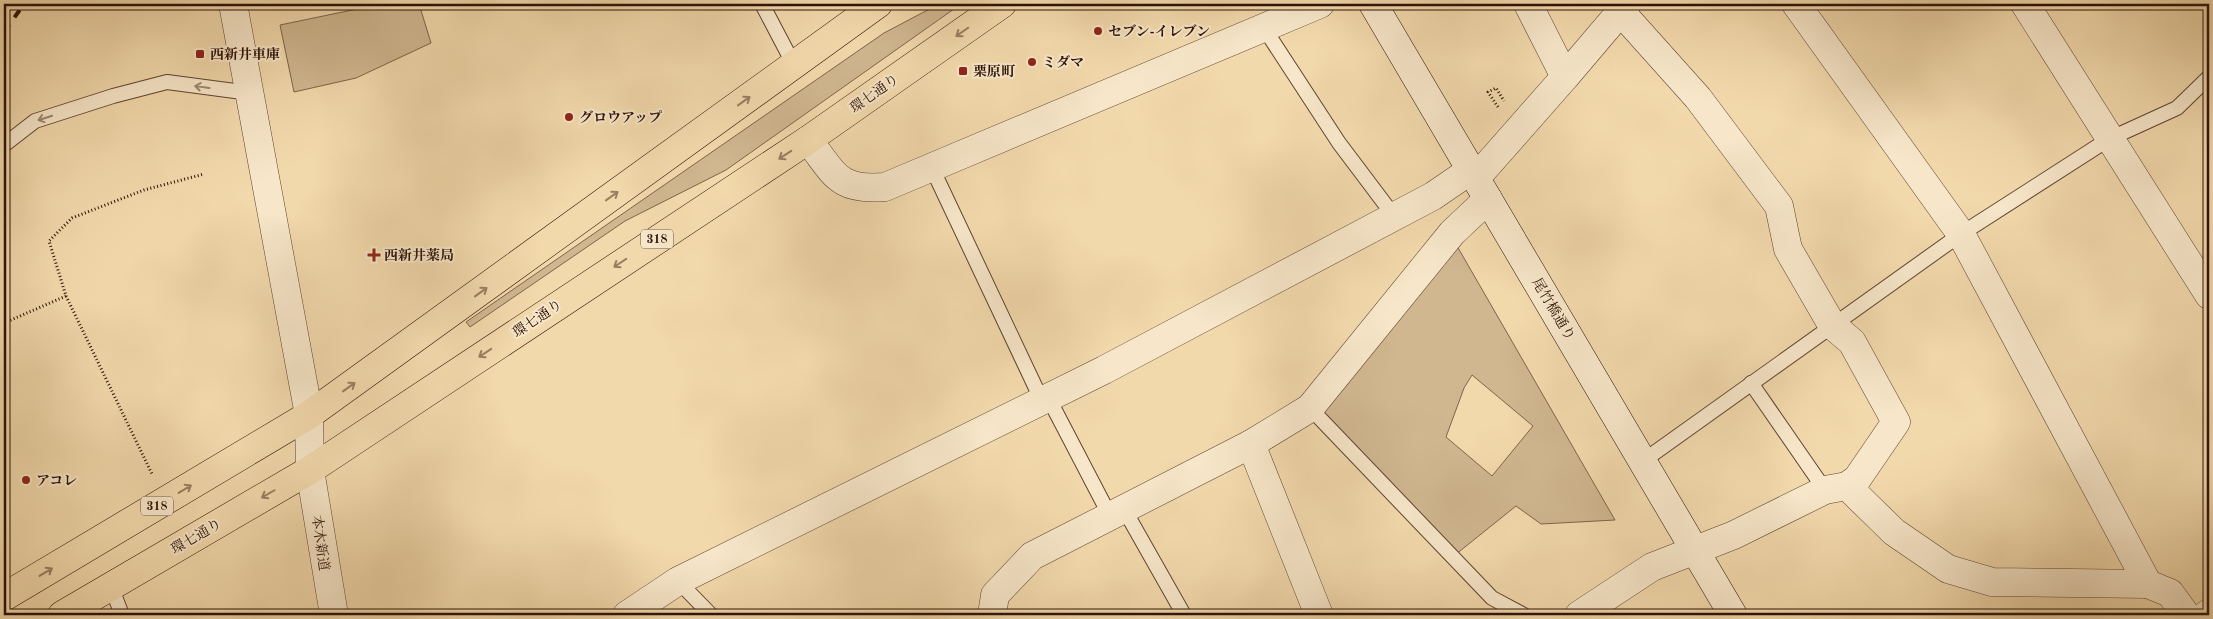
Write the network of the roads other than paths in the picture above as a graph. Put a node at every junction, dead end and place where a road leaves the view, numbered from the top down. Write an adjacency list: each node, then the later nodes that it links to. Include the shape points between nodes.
1 (233, 4): 15 (street, 本木新道)
2 (762, 4): 12 (lane)
3 (878, 4): 12 (main road, 318)
4 (1002, 4): 17 (main road, 環七通り / 318, one-way to 17)
5 (1320, 4): 11 (street)
6 (1373, 4): 20 (street, 尾竹橋通り)
7 (1528, 4): 13 (street)
8 (1796, 4): 22 (street)
9 (2025, 4): 16 (street)
10 (1624, 8): 13 (street); 24 (street, via 1698,98 1779,206 1788,249)
11 (1264, 28): 19 (street); 21 (lane, via 1339,143)
12 (794, 65): 28 (main road, 318, one-way to 12)
13 (1565, 77): 20 (street)
14 (2209, 77): 16 (lane, via 2178,108)
15 (250, 93): 18 (lane, one-way to 18, via 167,82 35,121); 28 (street, 本木新道)
16 (2109, 139): 22 (lane); 23 (street)
17 (808, 140): 19 (street, via 838,178 850,186 885,187); 31 (main road, 環七通り / 318, one-way to 31)
18 (4, 145)
19 (932, 168): 26 (lane)
20 (1478, 182): 21 (street, via 1433,196); 27 (street, via 1452,233); 30 (street, 尾竹橋通り)
21 (1394, 216): 26 (street)
22 (1961, 234): 24 (lane); 36 (street)
23 (2209, 295)
24 (1832, 325): 25 (lane); 32 (street, via 1852,342 1896,422 1857,479)
25 (1751, 383): 30 (lane); 32 (lane)
26 (1045, 399): 33 (lane); 35 (street)
27 (1310, 408): 29 (street); 48 (lane, via 1492,598)
28 (309, 416): 31 (street, 本木新道); 38 (main road, 318, one-way to 28)
29 (1250, 444): 33 (street); 47 (street)
30 (1643, 461): 34 (street, 尾竹橋通り)
31 (310, 470): 37 (main road, 環七通り / 318, one-way to 37); 42 (street, 本木新道)
32 (1836, 488): 34 (street, via 1734,535); 36 (street, via 1948,570 1992,582)
33 (1117, 512): 45 (street, via 1032,556 995,594); 46 (lane)
34 (1694, 549): 49 (street, via 1652,567); 50 (street, 尾竹橋通り)
35 (678, 581): 43 (street); 44 (lane)
36 (2148, 584): 51 (street, via 2170,593)
37 (111, 586): 40 (main road, 環七通り / 318); 41 (lane)
38 (4, 596)
39 (2209, 613): 52 (street)
40 (62, 615)
41 (122, 615)
42 (334, 615)
43 (627, 615)
44 (711, 615)
45 (992, 615)
46 (1184, 615)
47 (1319, 615)
48 (1524, 615)
49 (1579, 615)
50 (1733, 615)
51 (2186, 615)
52 (2206, 615)

